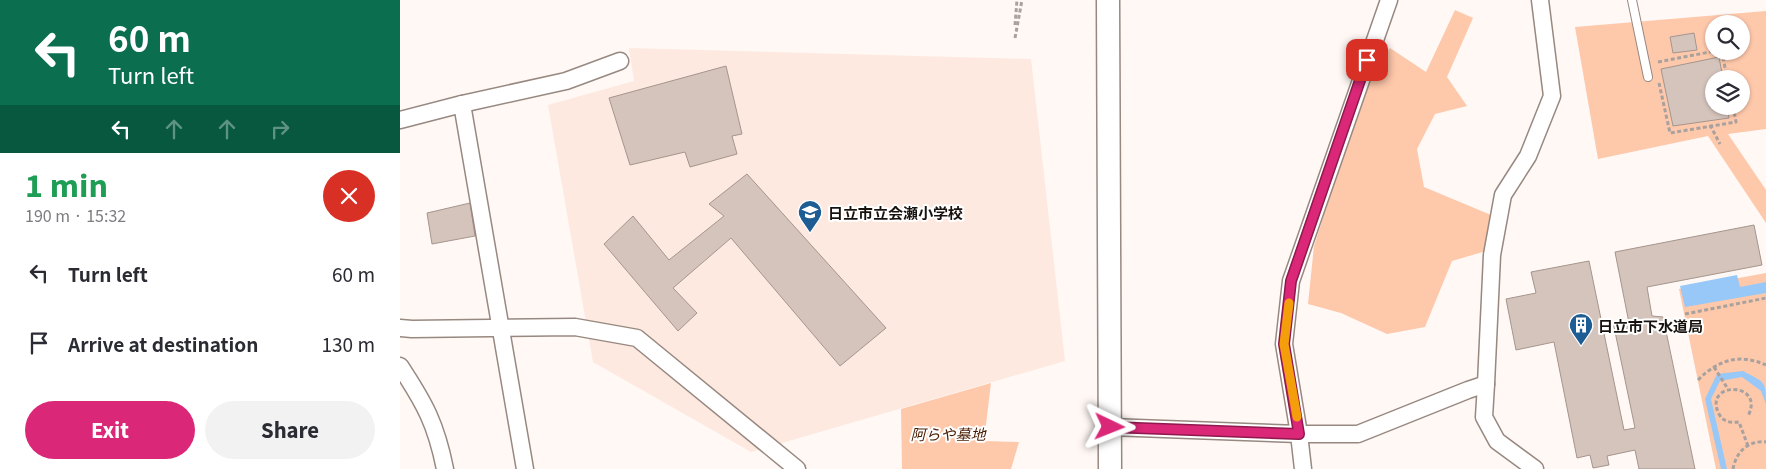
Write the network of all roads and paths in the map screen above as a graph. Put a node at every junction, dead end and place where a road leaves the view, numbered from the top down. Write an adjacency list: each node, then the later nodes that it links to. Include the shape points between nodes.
1 (1017, 0): 2 (path, via 1015,38)
2 (1022, 0)
3 (1108, 0): 28 (street)
4 (1388, 0): 29 (street, via 1291,281 1284,344)
5 (1540, 0): 25 (street, via 1552,96 1528,156 1503,196 1492,255)
6 (1632, 0): 10 (lane)
7 (1705, 53): 9 (path)
8 (620, 61): 12 (street, via 566,81)
9 (1655, 63)
10 (1648, 77)
11 (1659, 80): 15 (path, via 1670,133)
12 (462, 104): 14 (street); 20 (street)
13 (1735, 115): 15 (path, via 1736,122)
14 (400, 120)
15 (1710, 125): 16 (path)
16 (1720, 144)
17 (1766, 298): 18 (path)
18 (1685, 314)
19 (400, 328): 20 (street)
20 (501, 329): 33 (street); 34 (street, via 575,327 637,338)
21 (1766, 365): 23 (path, via 1749,358)
22 (400, 366): 32 (street, via 430,416)
23 (1714, 367): 24 (path); 26 (path)
24 (1698, 380)
25 (1486, 384): 29 (street, via 1358,434); 37 (street, via 1484,417 1497,441)
26 (1728, 389): 27 (path, via 1738,388 1746,394 1751,402); 31 (path, via 1718,399 1718,414 1729,422 1739,422)
27 (1748, 416)
28 (1110, 427): 29 (street); 35 (street)
29 (1299, 434): 36 (street)
30 (1766, 442): 31 (path)
31 (1748, 446): 38 (path, via 1736,457)
32 (445, 469)
33 (525, 469)
34 (797, 469)
35 (1110, 469)
36 (1303, 469)
37 (1535, 469)
38 (1733, 469)

